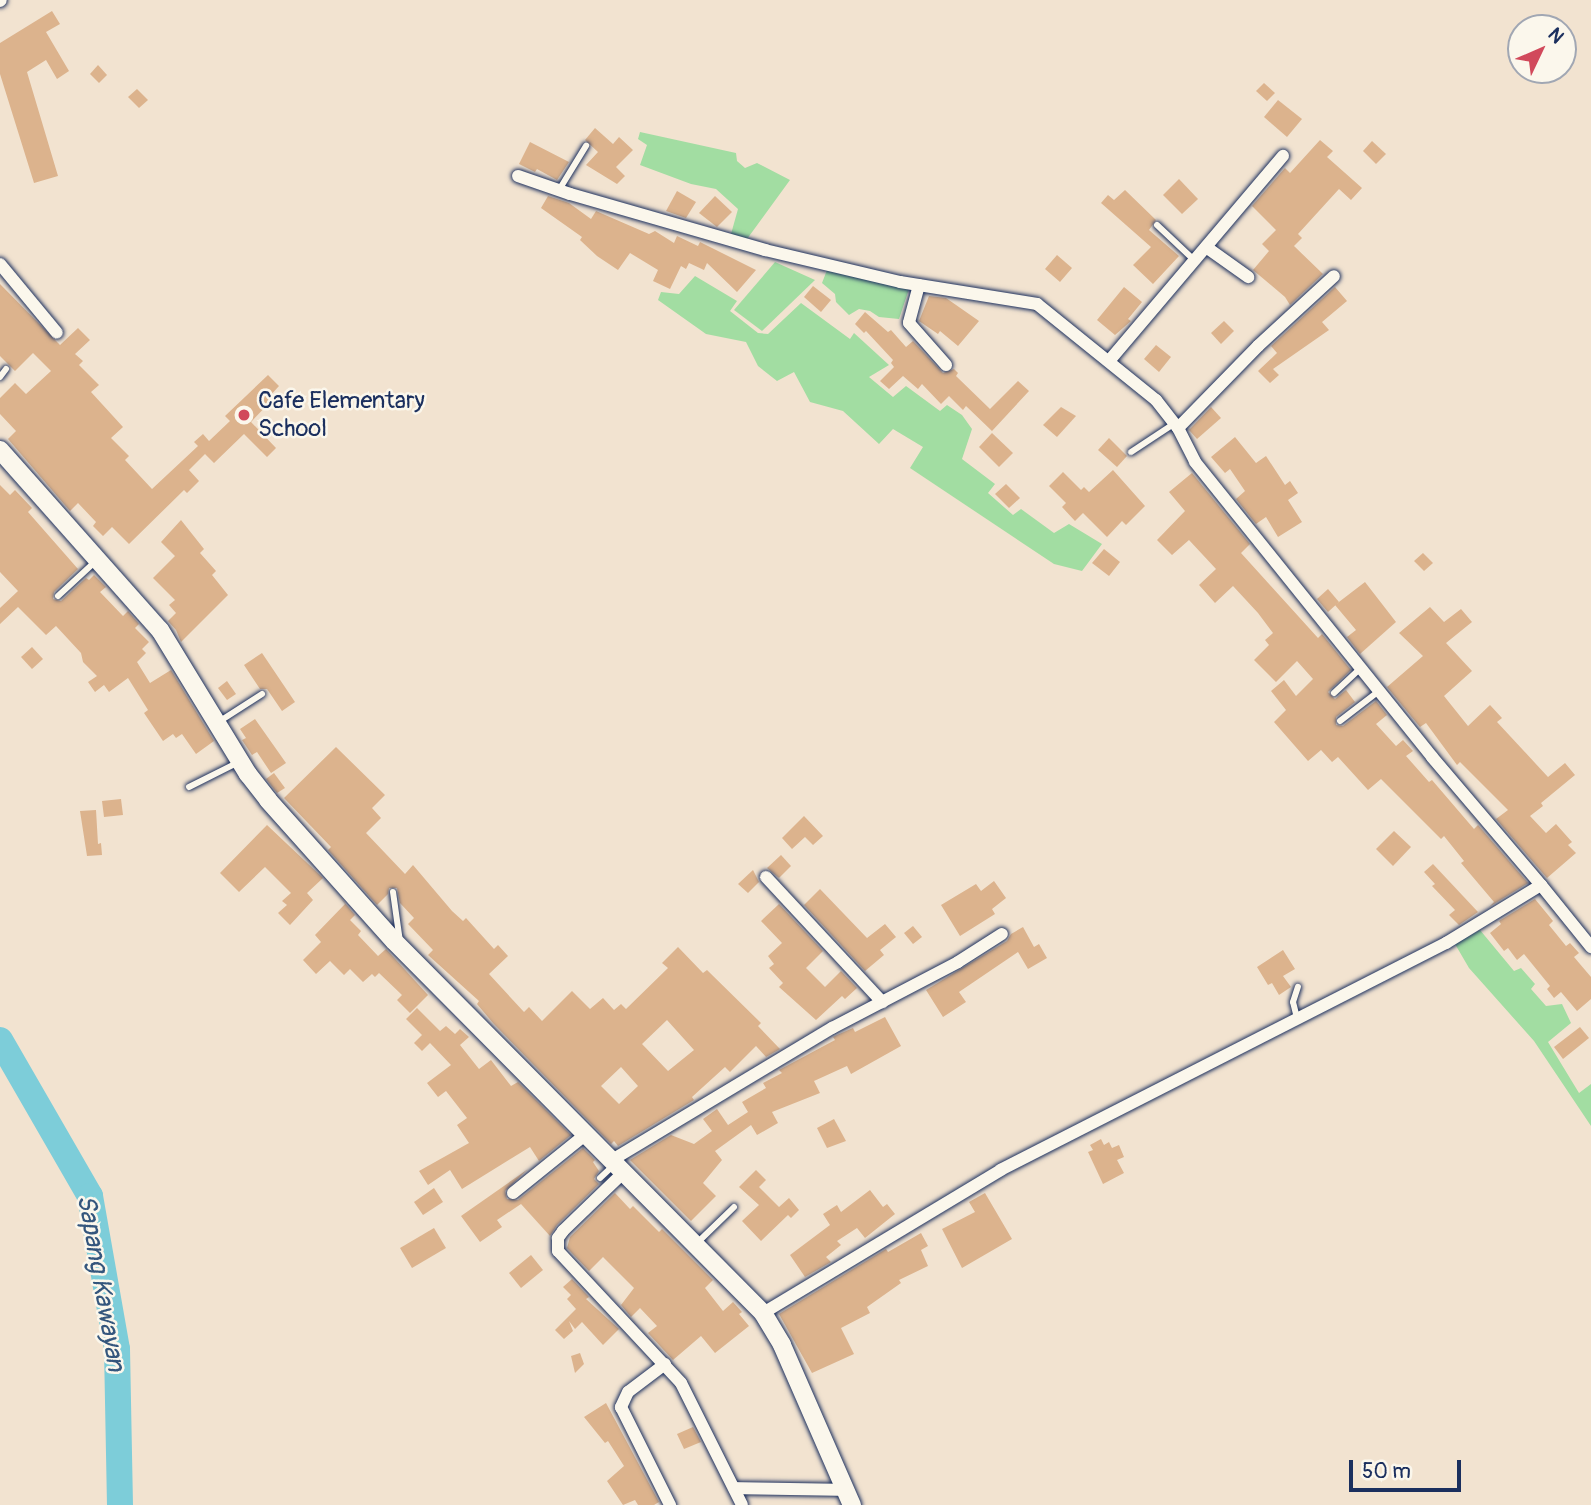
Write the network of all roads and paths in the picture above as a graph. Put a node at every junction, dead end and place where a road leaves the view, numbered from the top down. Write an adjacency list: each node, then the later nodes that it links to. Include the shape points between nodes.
1 (586, 146): 4 (lane)
2 (1283, 156): 6 (street)
3 (518, 176): 4 (street)
4 (559, 190): 11 (street, via 765,250)
5 (1157, 225): 7 (lane)
6 (1206, 247): 7 (street); 10 (street)
7 (1194, 260): 13 (street)
8 (0, 264): 12 (street)
9 (1334, 276): 17 (street)
10 (1248, 277)
11 (919, 285): 13 (street, via 1037,304); 14 (street, via 909,323)
12 (57, 333)
13 (1109, 361): 17 (street, via 1156,400)
14 (946, 365)
15 (6, 369): 16 (lane)
16 (0, 377)
17 (1177, 425): 18 (lane); 22 (street, via 1195,462)
18 (1131, 452)
19 (3, 459): 20 (street)
20 (99, 559): 21 (lane); 27 (street, via 160,630)
21 (58, 596)
22 (1361, 668): 23 (street); 24 (lane)
23 (1379, 691): 26 (lane); 31 (street)
24 (1334, 693)
25 (261, 694): 27 (lane)
26 (1340, 721)
27 (218, 722): 28 (street)
28 (241, 762): 29 (lane); 35 (street, via 268,800)
29 (189, 787)
30 (766, 877): 37 (street)
31 (1541, 886): 34 (street); 38 (street, via 1446,943)
32 (393, 892): 35 (lane)
33 (1002, 934): 37 (street)
34 (1591, 947)
35 (401, 948): 39 (street)
36 (1298, 987): 38 (lane, via 1293,1002)
37 (882, 1002): 40 (street, via 832,1028)
38 (1297, 1018): 45 (street, via 1001,1170)
39 (586, 1133): 40 (street); 42 (street)
40 (617, 1165): 41 (lane); 44 (street); 46 (street, via 556,1244)
41 (600, 1178)
42 (513, 1193)
43 (734, 1207): 44 (lane)
44 (695, 1245): 45 (street)
45 (763, 1313): 48 (street, via 782,1345)
46 (665, 1364): 47 (street, via 681,1383); 49 (street, via 628,1392 621,1407)
47 (734, 1488): 48 (street); 50 (street)
48 (849, 1497)
49 (670, 1505)
50 (742, 1505)

